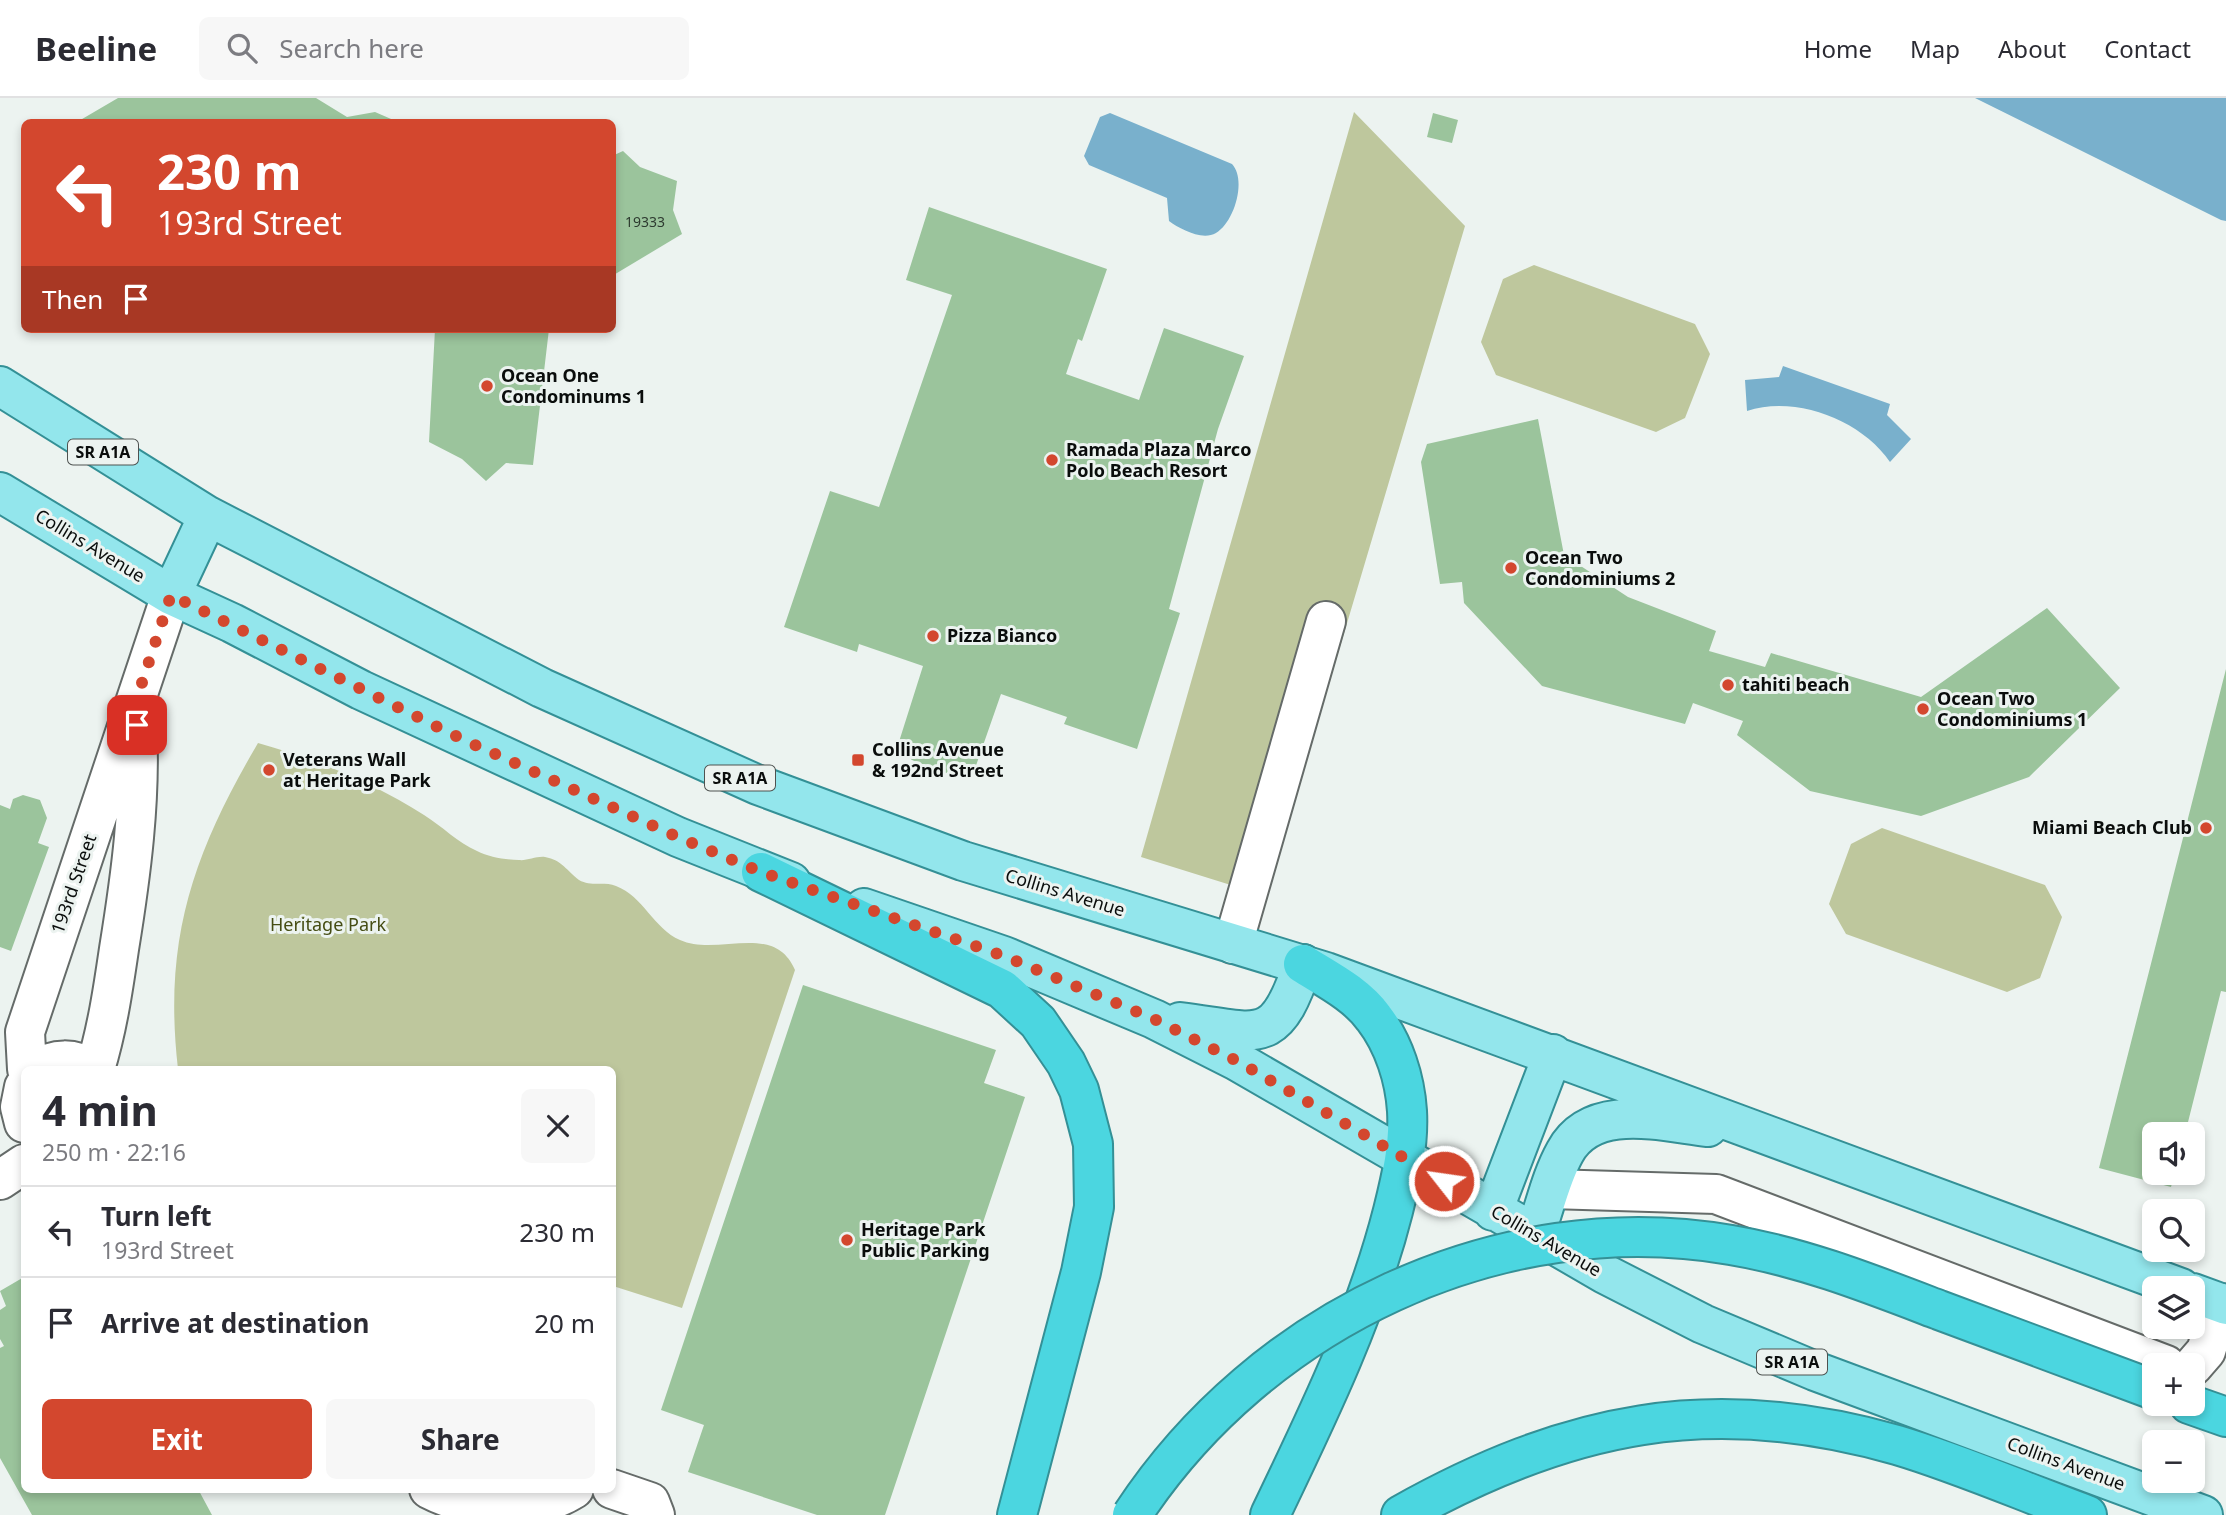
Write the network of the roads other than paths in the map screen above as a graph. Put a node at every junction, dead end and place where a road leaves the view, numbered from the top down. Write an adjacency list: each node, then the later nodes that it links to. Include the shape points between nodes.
1 (0, 386): 3 (main road, Collins Avenue / SR A1A)
2 (0, 492): 4 (main road, Collins Avenue / SR A1A)
3 (208, 516): 4 (main road); 8 (main road, Collins Avenue / SR A1A, via 542,688 694,759 963,861)
4 (171, 595): 6 (street, 193rd Street); 7 (main road, Collins Avenue / SR A1A, via 462,739)
5 (1325, 621): 8 (street)
6 (136, 701): 12 (street, 193rd Street, via 25,1032); 15 (street, 193rd Street, via 139,773 126,906 106,1035)
7 (761, 872): 10 (main road, Collins Avenue / SR A1A, via 1004,956); 34 (highway, via 1002,989 1038,1022 1079,1090 1093,1144 1090,1234)
8 (1233, 944): 9 (main road, Collins Avenue / SR A1A)
9 (1303, 964): 10 (main road, via 1287,1007 1270,1027 1249,1031); 11 (main road, Collins Avenue / SR A1A); 17 (highway, via 1365,1007 1390,1046 1405,1096)
10 (1154, 1019): 17 (main road, Collins Avenue / SR A1A, via 1237,1061)
11 (1553, 1054): 16 (main road, Collins Avenue / SR A1A); 21 (main road)
12 (23, 1066)
13 (52, 1066): 14 (street, 193rd Street, via 59,1060 72,1060)
14 (86, 1066)
15 (94, 1066)
16 (1766, 1134): 20 (main road, via 1643,1120 1593,1125 1571,1143); 23 (main road, Collins Avenue / SR A1A)
17 (1403, 1158): 21 (main road, Collins Avenue / SR A1A); 36 (highway, via 1369,1289)
18 (21, 1166): 19 (street)
19 (0, 1180)
20 (1550, 1189): 22 (main road); 26 (street, via 1716,1194)
21 (1493, 1211): 22 (main road, Collins Avenue / SR A1A)
22 (1535, 1234): 39 (main road, Collins Avenue / SR A1A, via 1652,1300 1757,1348)
23 (2149, 1276)
24 (2213, 1300): 25 (street)
25 (2204, 1353)
26 (2142, 1356)
27 (2142, 1385): 35 (highway, bridge, via 1873,1284 1769,1252 1696,1239 1548,1243 1435,1273 1317,1331 1220,1407 1167,1465)
28 (2205, 1410): 29 (highway)
29 (2226, 1417)
30 (616, 1490): 33 (street, via 650,1502)
31 (438, 1493): 32 (street, via 480,1511 519,1513 545,1508)
32 (567, 1493)
33 (654, 1515)
34 (1017, 1515)
35 (1132, 1515)
36 (1270, 1515)
37 (1401, 1515): 38 (highway, via 1471,1478 1574,1440 1679,1419 1718,1418 1782,1422 1898,1446)
38 (2087, 1515)
39 (2203, 1515)

